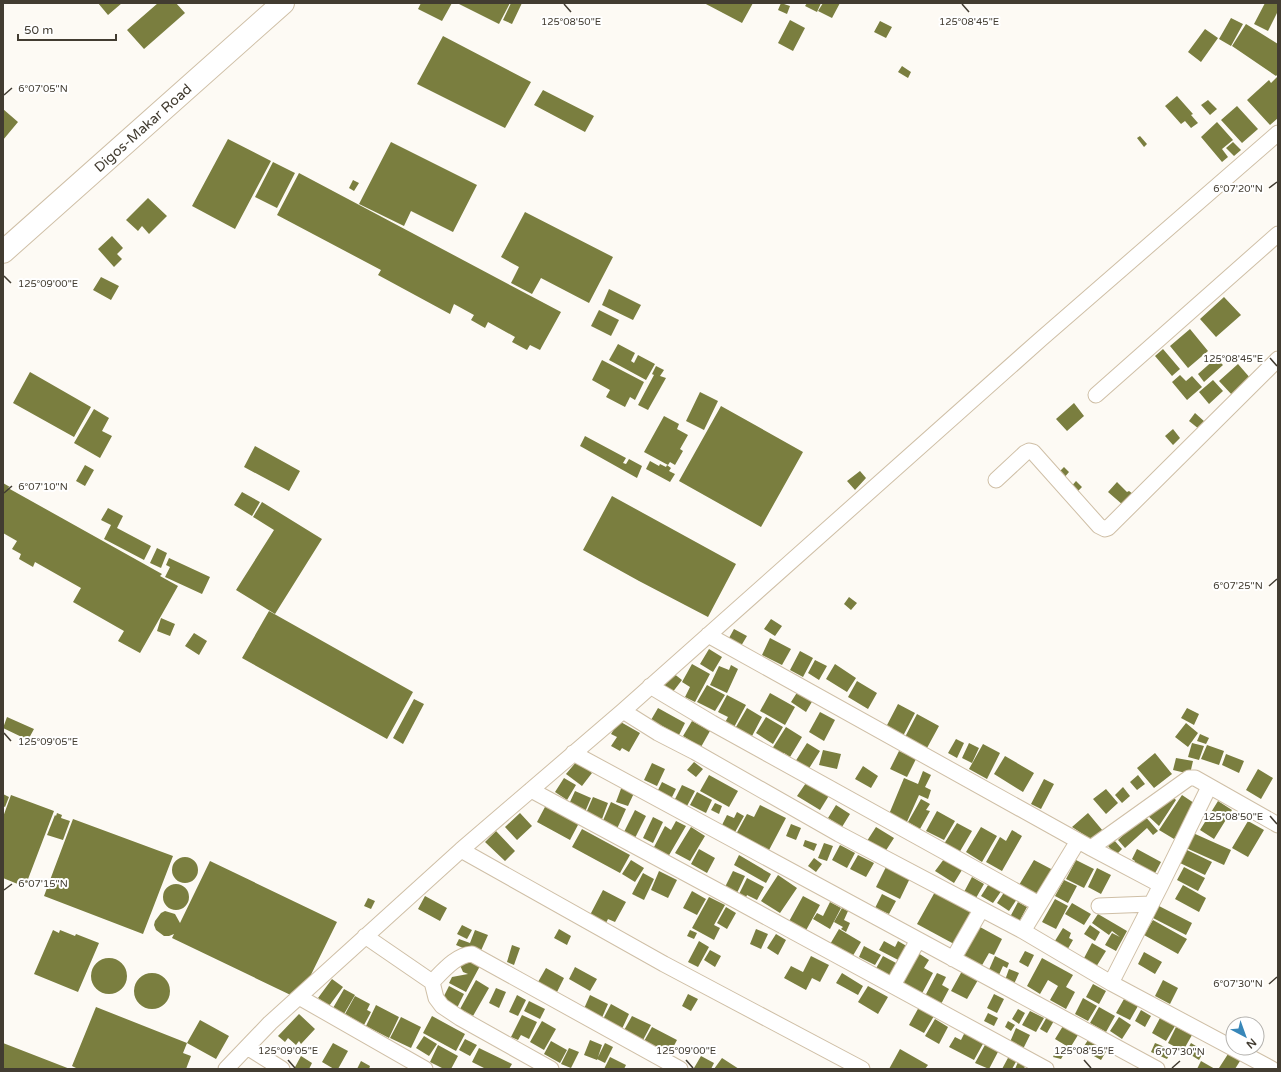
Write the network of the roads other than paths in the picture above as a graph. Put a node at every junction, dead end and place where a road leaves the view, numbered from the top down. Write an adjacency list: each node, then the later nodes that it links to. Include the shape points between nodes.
1 (283, 3): 4 (main road, Digos-Makar Road)
2 (1278, 133): 8 (street)
3 (1278, 234): 6 (street)
4 (3, 252)
5 (1278, 359): 7 (street, via 1108,528 1099,526 1033,452 1025,453)
6 (1096, 395)
7 (996, 480)
8 (708, 635): 9 (street); 15 (street)
9 (650, 686): 10 (street); 18 (street)
10 (623, 711): 11 (street); 21 (street, via 839,834)
11 (573, 753): 13 (street); 24 (street)
12 (1209, 787): 14 (street); 15 (street, via 1195,778 1189,778); 17 (street)
13 (531, 790): 16 (street); 28 (street)
14 (1278, 825)
15 (1085, 845): 17 (street); 18 (street)
16 (461, 850): 23 (street); 36 (street, via 664,964)
17 (1161, 885): 19 (street)
18 (1039, 904): 22 (street)
19 (1151, 904): 20 (street); 27 (street)
20 (1099, 906)
21 (981, 910): 22 (street); 25 (street)
22 (1023, 931): 27 (street)
23 (365, 936): 26 (street); 29 (street)
24 (918, 940): 25 (street); 28 (street)
25 (953, 959): 38 (street)
26 (432, 982): 34 (street, via 436,998 442,1006); 35 (street, via 464,955 472,954)
27 (1111, 983): 39 (street)
28 (893, 985): 37 (street)
29 (299, 997): 30 (street); 33 (street)
30 (247, 1047): 31 (street); 32 (street)
31 (226, 1069)
32 (282, 1069)
33 (425, 1069)
34 (551, 1069)
35 (680, 1069)
36 (862, 1069)
37 (1046, 1069)
38 (1157, 1069)
39 (1272, 1069)

